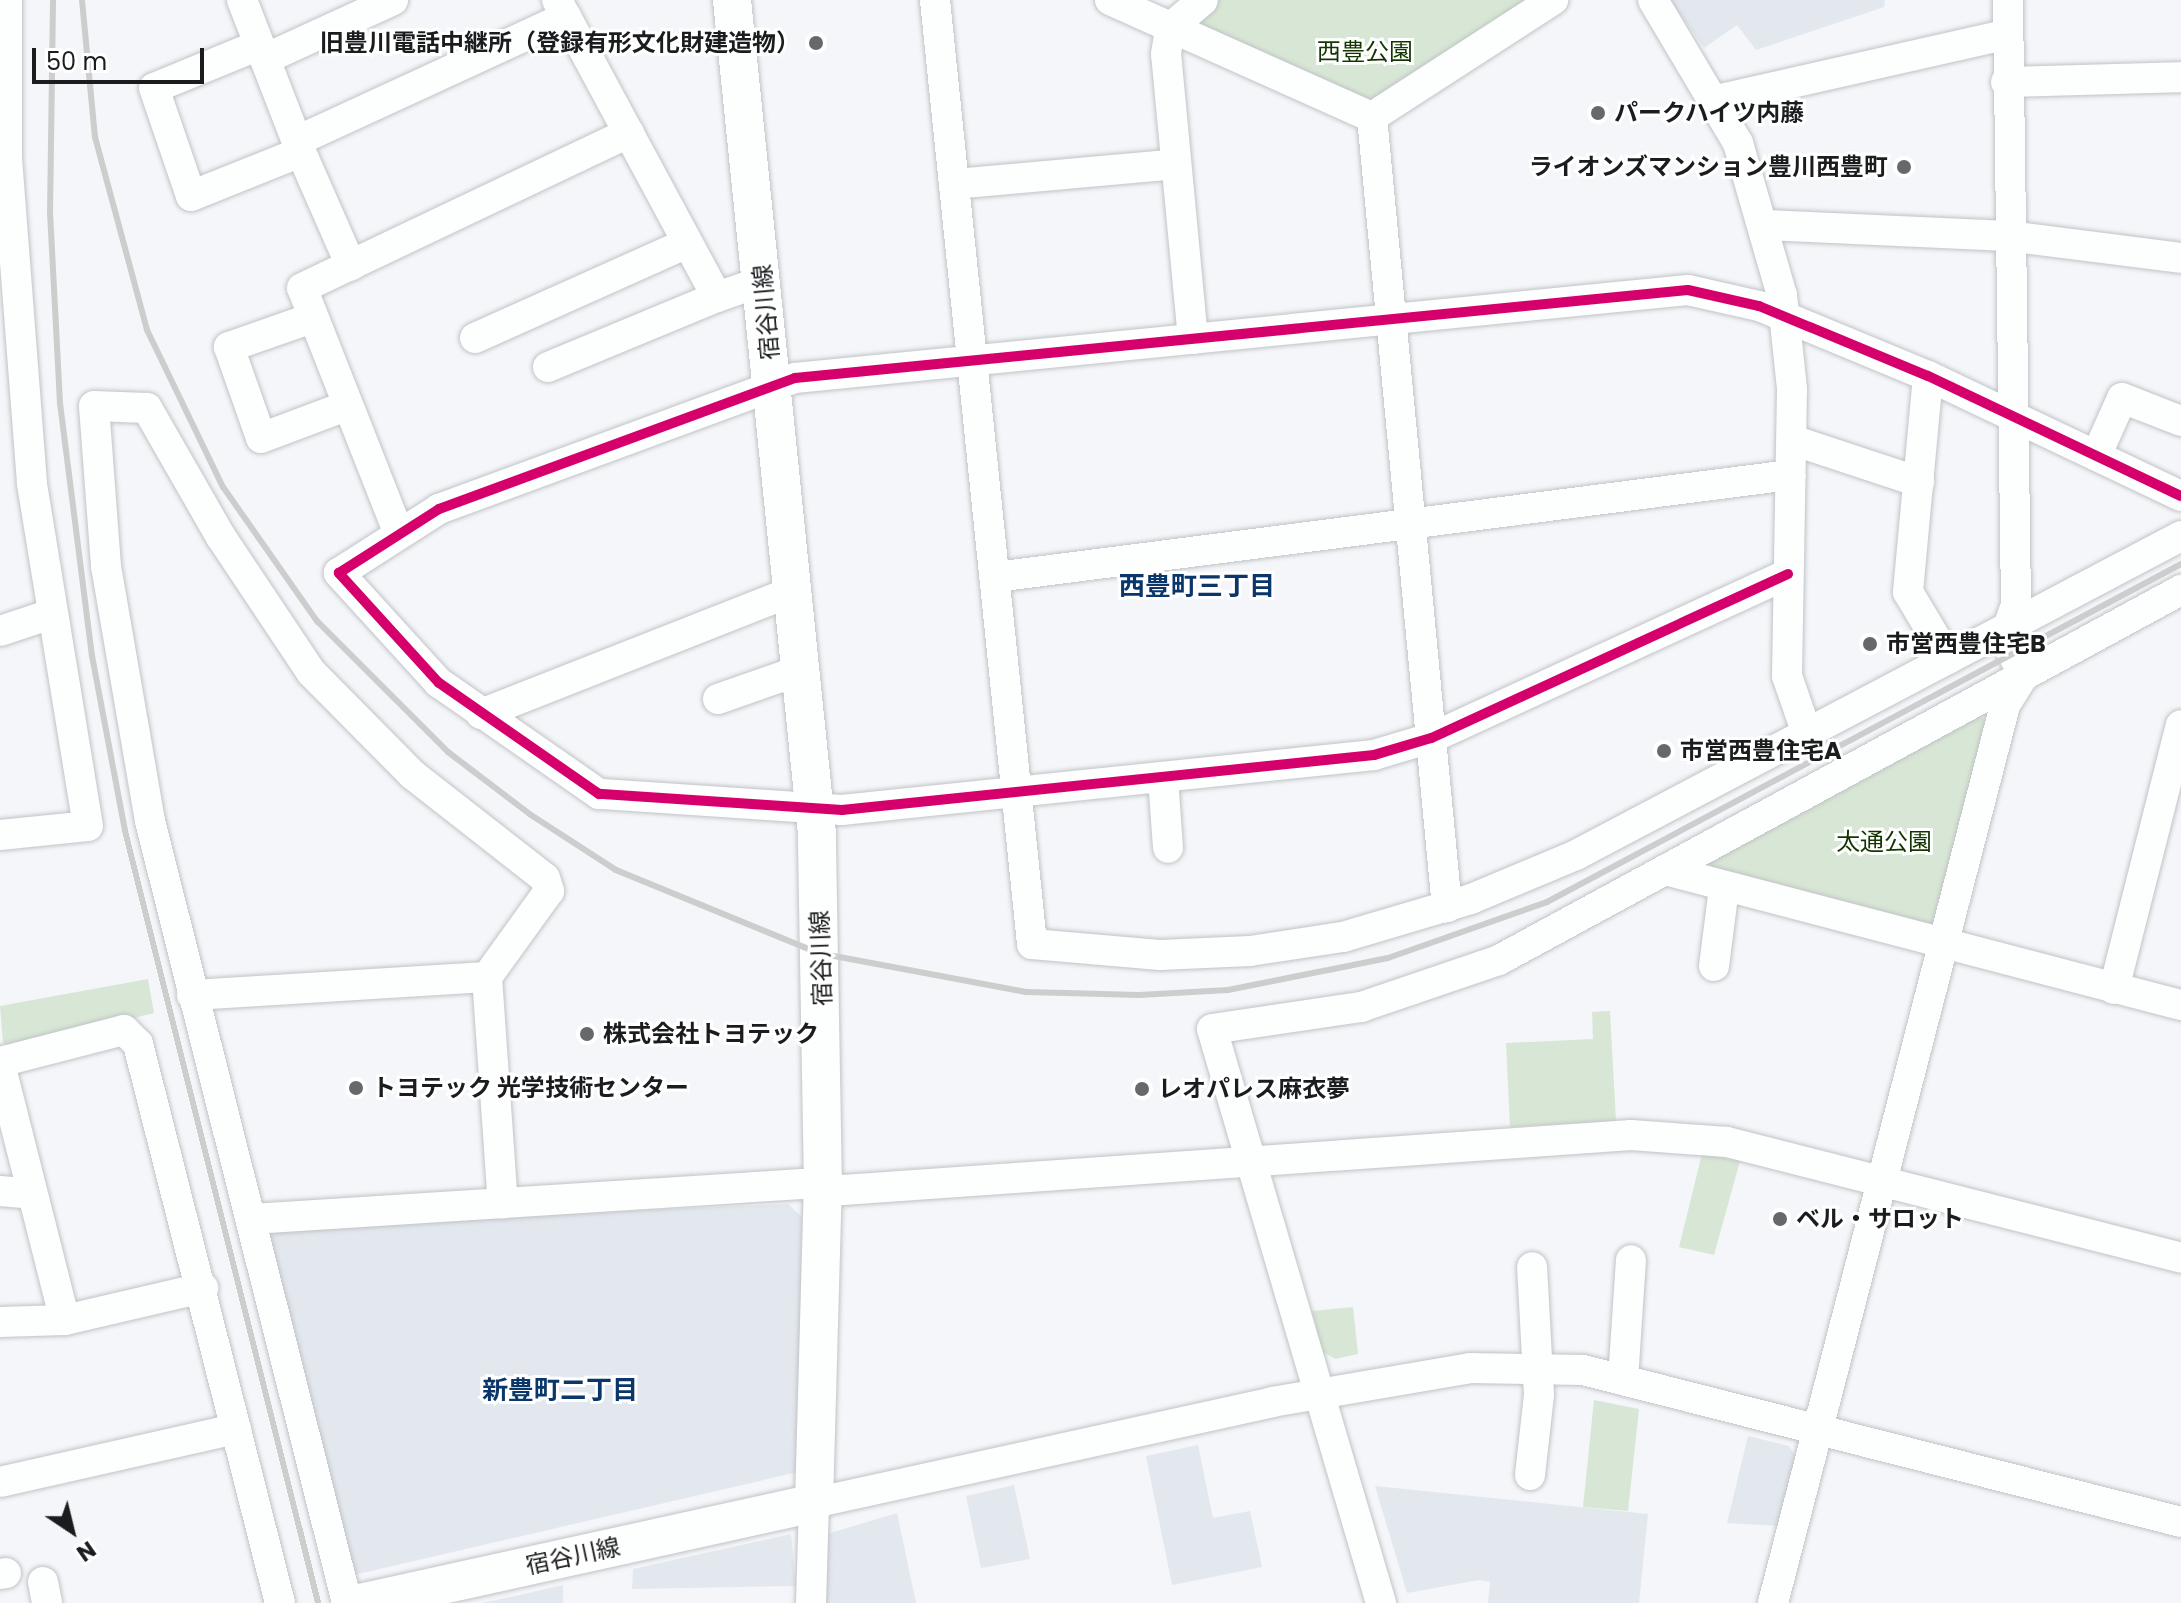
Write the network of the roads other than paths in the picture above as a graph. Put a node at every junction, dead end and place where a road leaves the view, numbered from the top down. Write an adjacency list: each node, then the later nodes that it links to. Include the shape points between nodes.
1 (7, 0): 14 (street)
2 (242, 0): 15 (street)
3 (393, 0): 15 (street)
4 (732, 0): 30 (main road, 宿谷川線)
5 (935, 0): 24 (street)
6 (1110, 0): 12 (street)
7 (1203, 0): 12 (street)
8 (1553, 0): 19 (street)
9 (1653, 0): 18 (street)
10 (2008, 0): 13 (street)
11 (561, 8): 20 (street); 21 (street)
12 (1170, 28): 19 (street); 23 (street)
13 (2005, 35): 17 (street); 18 (street)
14 (3, 41): 22 (street)
15 (262, 52): 21 (street); 21 (street, via 154,88 153,101 191,196)
16 (2181, 77): 17 (street)
17 (2006, 82): 26 (street)
18 (1716, 100): 25 (street)
19 (1372, 117): 33 (street)
20 (629, 133): 27 (street); 29 (street)
21 (301, 146): 29 (street)
22 (3, 160): 35 (street)
23 (1176, 164): 24 (street); 37 (street)
24 (954, 184): 38 (street)
25 (1766, 225): 26 (street); 34 (street)
26 (2008, 236): 28 (street); 43 (street)
27 (687, 243): 31 (street); 36 (street)
28 (2181, 258)
29 (351, 266): 32 (street, via 302,288)
30 (763, 281): 31 (street); 41 (main road, 宿谷川線)
31 (717, 297): 39 (street)
32 (309, 319): 42 (street); 42 (street, via 229,347 261,438)
33 (1391, 320): 34 (street, via 1688,290 1722,294); 37 (street); 50 (street)
34 (1786, 321): 40 (street); 45 (street)
35 (9, 333): 57 (street)
36 (475, 338)
37 (1193, 339): 38 (street)
38 (971, 361): 41 (street); 54 (street)
39 (548, 367)
40 (1928, 376): 43 (street); 48 (street)
41 (773, 386): 51 (street, via 439,509); 56 (main road, 宿谷川線)
42 (346, 406): 51 (street)
43 (2011, 415): 46 (street); 58 (street, via 2016,605)
44 (2181, 421): 46 (street, via 2122,398)
45 (1792, 440): 47 (street); 48 (street)
46 (2097, 454): 49 (street)
47 (1790, 475): 50 (street); 53 (street)
48 (1919, 482): 60 (street, via 1908,592)
49 (2181, 496)
50 (1411, 523): 54 (street); 67 (street)
51 (399, 534): 64 (street, via 339,573 439,683)
52 (2181, 536): 58 (street)
53 (1788, 574): 66 (street, via 1787,676); 67 (street)
54 (996, 577): 69 (street)
55 (2181, 590): 62 (street)
56 (794, 591): 61 (main road, 宿谷川線); 64 (street)
57 (48, 615): 59 (street); 71 (street, via 88,826)
58 (2009, 626): 60 (street); 62 (street, via 2004,638)
59 (0, 631)
60 (1948, 659): 66 (street)
61 (801, 670): 63 (street); 70 (main road, 宿谷川線)
62 (2024, 675): 73 (street); 76 (street, via 2005,705)
63 (718, 699)
64 (481, 714): 70 (street, via 599,794)
65 (2181, 725): 79 (street)
66 (1806, 731): 75 (street, via 1576,855)
67 (1431, 738): 68 (street, via 1359,758); 75 (street)
68 (1163, 778): 69 (street); 72 (street)
69 (1016, 792): 70 (street); 75 (street, via 1032,944 1160,955 1250,951 1343,937)
70 (815, 810): 86 (main road, 宿谷川線)
71 (0, 835)
72 (1168, 848)
73 (1669, 871): 74 (street); 84 (street, via 1559,932 1424,988 1313,1018 1212,1029)
74 (1724, 888): 76 (street); 77 (street)
75 (1447, 907)
76 (1945, 945): 79 (street); 85 (street)
77 (1714, 966)
78 (487, 977): 80 (street); 80 (street, via 549,891 545,878 413,775 311,672 229,551 147,408 94,406 109,581 150,821); 89 (street)
79 (2114, 989): 81 (street)
80 (192, 995): 90 (street)
81 (2181, 1005)
82 (0, 1063): 83 (street); 94 (street, via 124,1030 138,1044)
83 (9, 1139): 88 (street)
84 (1251, 1162): 85 (street, via 1631,1135 1727,1142); 86 (street); 99 (street)
85 (1885, 1180): 91 (street); 100 (street)
86 (823, 1188): 89 (street); 104 (main road, 宿谷川線)
87 (0, 1191): 88 (street)
88 (32, 1194): 95 (street)
89 (503, 1203): 90 (street)
90 (252, 1219): 107 (street)
91 (2181, 1258)
92 (1631, 1260): 98 (street)
93 (1532, 1267): 97 (street)
94 (203, 1288): 95 (street); 101 (street)
95 (65, 1320): 96 (street)
96 (0, 1322)
97 (1539, 1367): 98 (street); 99 (street, via 1415,1374); 102 (street)
98 (1623, 1380): 100 (street)
99 (1320, 1393): 104 (street); 110 (street)
100 (1817, 1428): 105 (street); 111 (street)
101 (236, 1429): 103 (street); 106 (street)
102 (1530, 1475)
103 (0, 1482)
104 (814, 1503): 108 (main road, 宿谷川線); 109 (street)
105 (2181, 1522)
106 (280, 1603)
107 (347, 1603)
108 (360, 1603)
109 (811, 1603)
110 (1381, 1603)
111 (1773, 1603)

